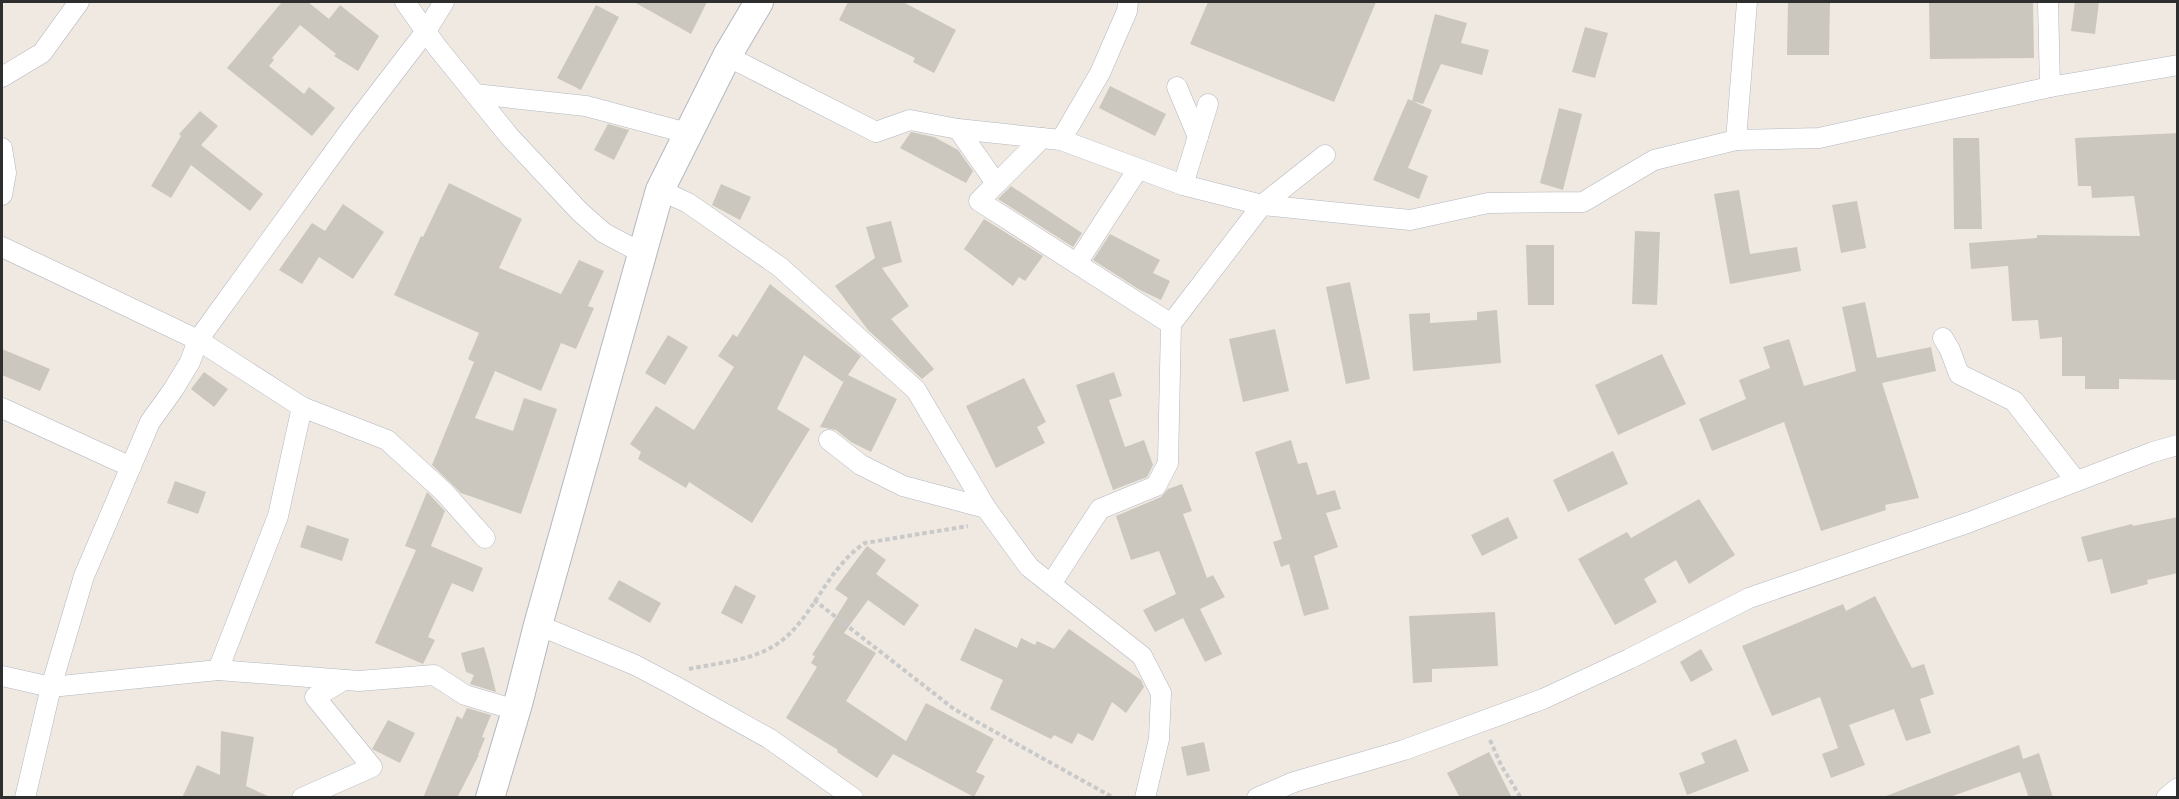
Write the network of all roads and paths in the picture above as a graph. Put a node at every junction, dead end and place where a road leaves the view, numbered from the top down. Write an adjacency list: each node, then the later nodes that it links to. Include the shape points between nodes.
1 (79, 2): 11 (street, via 42,53)
2 (405, 2): 8 (street)
3 (444, 2): 8 (street)
4 (759, 2): 9 (street)
5 (1128, 2): 19 (street, via 1100,73)
6 (1747, 2): 20 (street)
7 (2048, 2): 13 (street)
8 (426, 31): 14 (street); 34 (street)
9 (727, 56): 16 (street, via 876,132 910,120); 17 (street)
10 (2178, 65): 13 (street)
11 (2, 77)
12 (1177, 87): 18 (street)
13 (2050, 87): 20 (street, via 1819,138)
14 (475, 94): 17 (street, via 586,106); 30 (street, via 580,212 604,233)
15 (1209, 104): 18 (street)
16 (958, 129): 19 (street); 24 (street)
17 (687, 133): 26 (street)
18 (1198, 136): 25 (street)
19 (1051, 139): 23 (street); 24 (street)
20 (1736, 140): 28 (street, via 1654,160 1583,202 1488,203 1410,220)
21 (2, 148): 27 (street, via 6,173)
22 (1325, 155): 28 (street)
23 (1138, 168): 25 (street); 31 (street)
24 (996, 183): 31 (street, via 979,201)
25 (1183, 185): 28 (street)
26 (660, 190): 30 (street); 41 (street, via 688,203 780,267 916,390)
27 (2, 195)
28 (1262, 205): 32 (street)
29 (2, 247): 34 (street)
30 (642, 253): 45 (street)
31 (1077, 263): 32 (street)
32 (1171, 324): 43 (street, via 1168,463 1156,486 1100,509)
33 (1943, 338): 40 (street, via 1959,374 2014,401)
34 (198, 340): 35 (street); 39 (street, via 190,362 150,422)
35 (302, 407): 42 (street, via 387,440 444,492); 46 (street, via 278,516)
36 (2, 408): 39 (street)
37 (829, 440): 41 (street, via 861,465 903,486)
38 (2178, 445): 40 (street)
39 (130, 467): 50 (street, via 84,576)
40 (2076, 481): 52 (street, via 1749,598 1543,699)
41 (991, 514): 43 (street, via 1029,567); 44 (path, via 865,543 845,559)
42 (485, 538)
43 (1051, 584): 59 (street, via 1142,656 1161,693 1159,739)
44 (814, 600): 48 (path, via 787,636 762,652); 58 (path, via 954,709)
45 (538, 625): 48 (street); 51 (street)
46 (218, 670): 49 (street); 50 (street)
47 (2, 676): 50 (street)
48 (656, 677): 57 (street, via 770,739)
49 (344, 680): 51 (street, via 434,675 465,695); 55 (street, via 315,697 372,767)
50 (51, 687): 54 (street)
51 (516, 710): 56 (street)
52 (1482, 722): 60 (street, via 1294,782); 61 (path)
53 (2178, 788): 62 (street)
54 (25, 798)
55 (302, 798)
56 (490, 798)
57 (853, 798)
58 (1114, 798)
59 (1145, 798)
60 (1257, 798)
61 (1521, 798)
62 (2166, 798)

